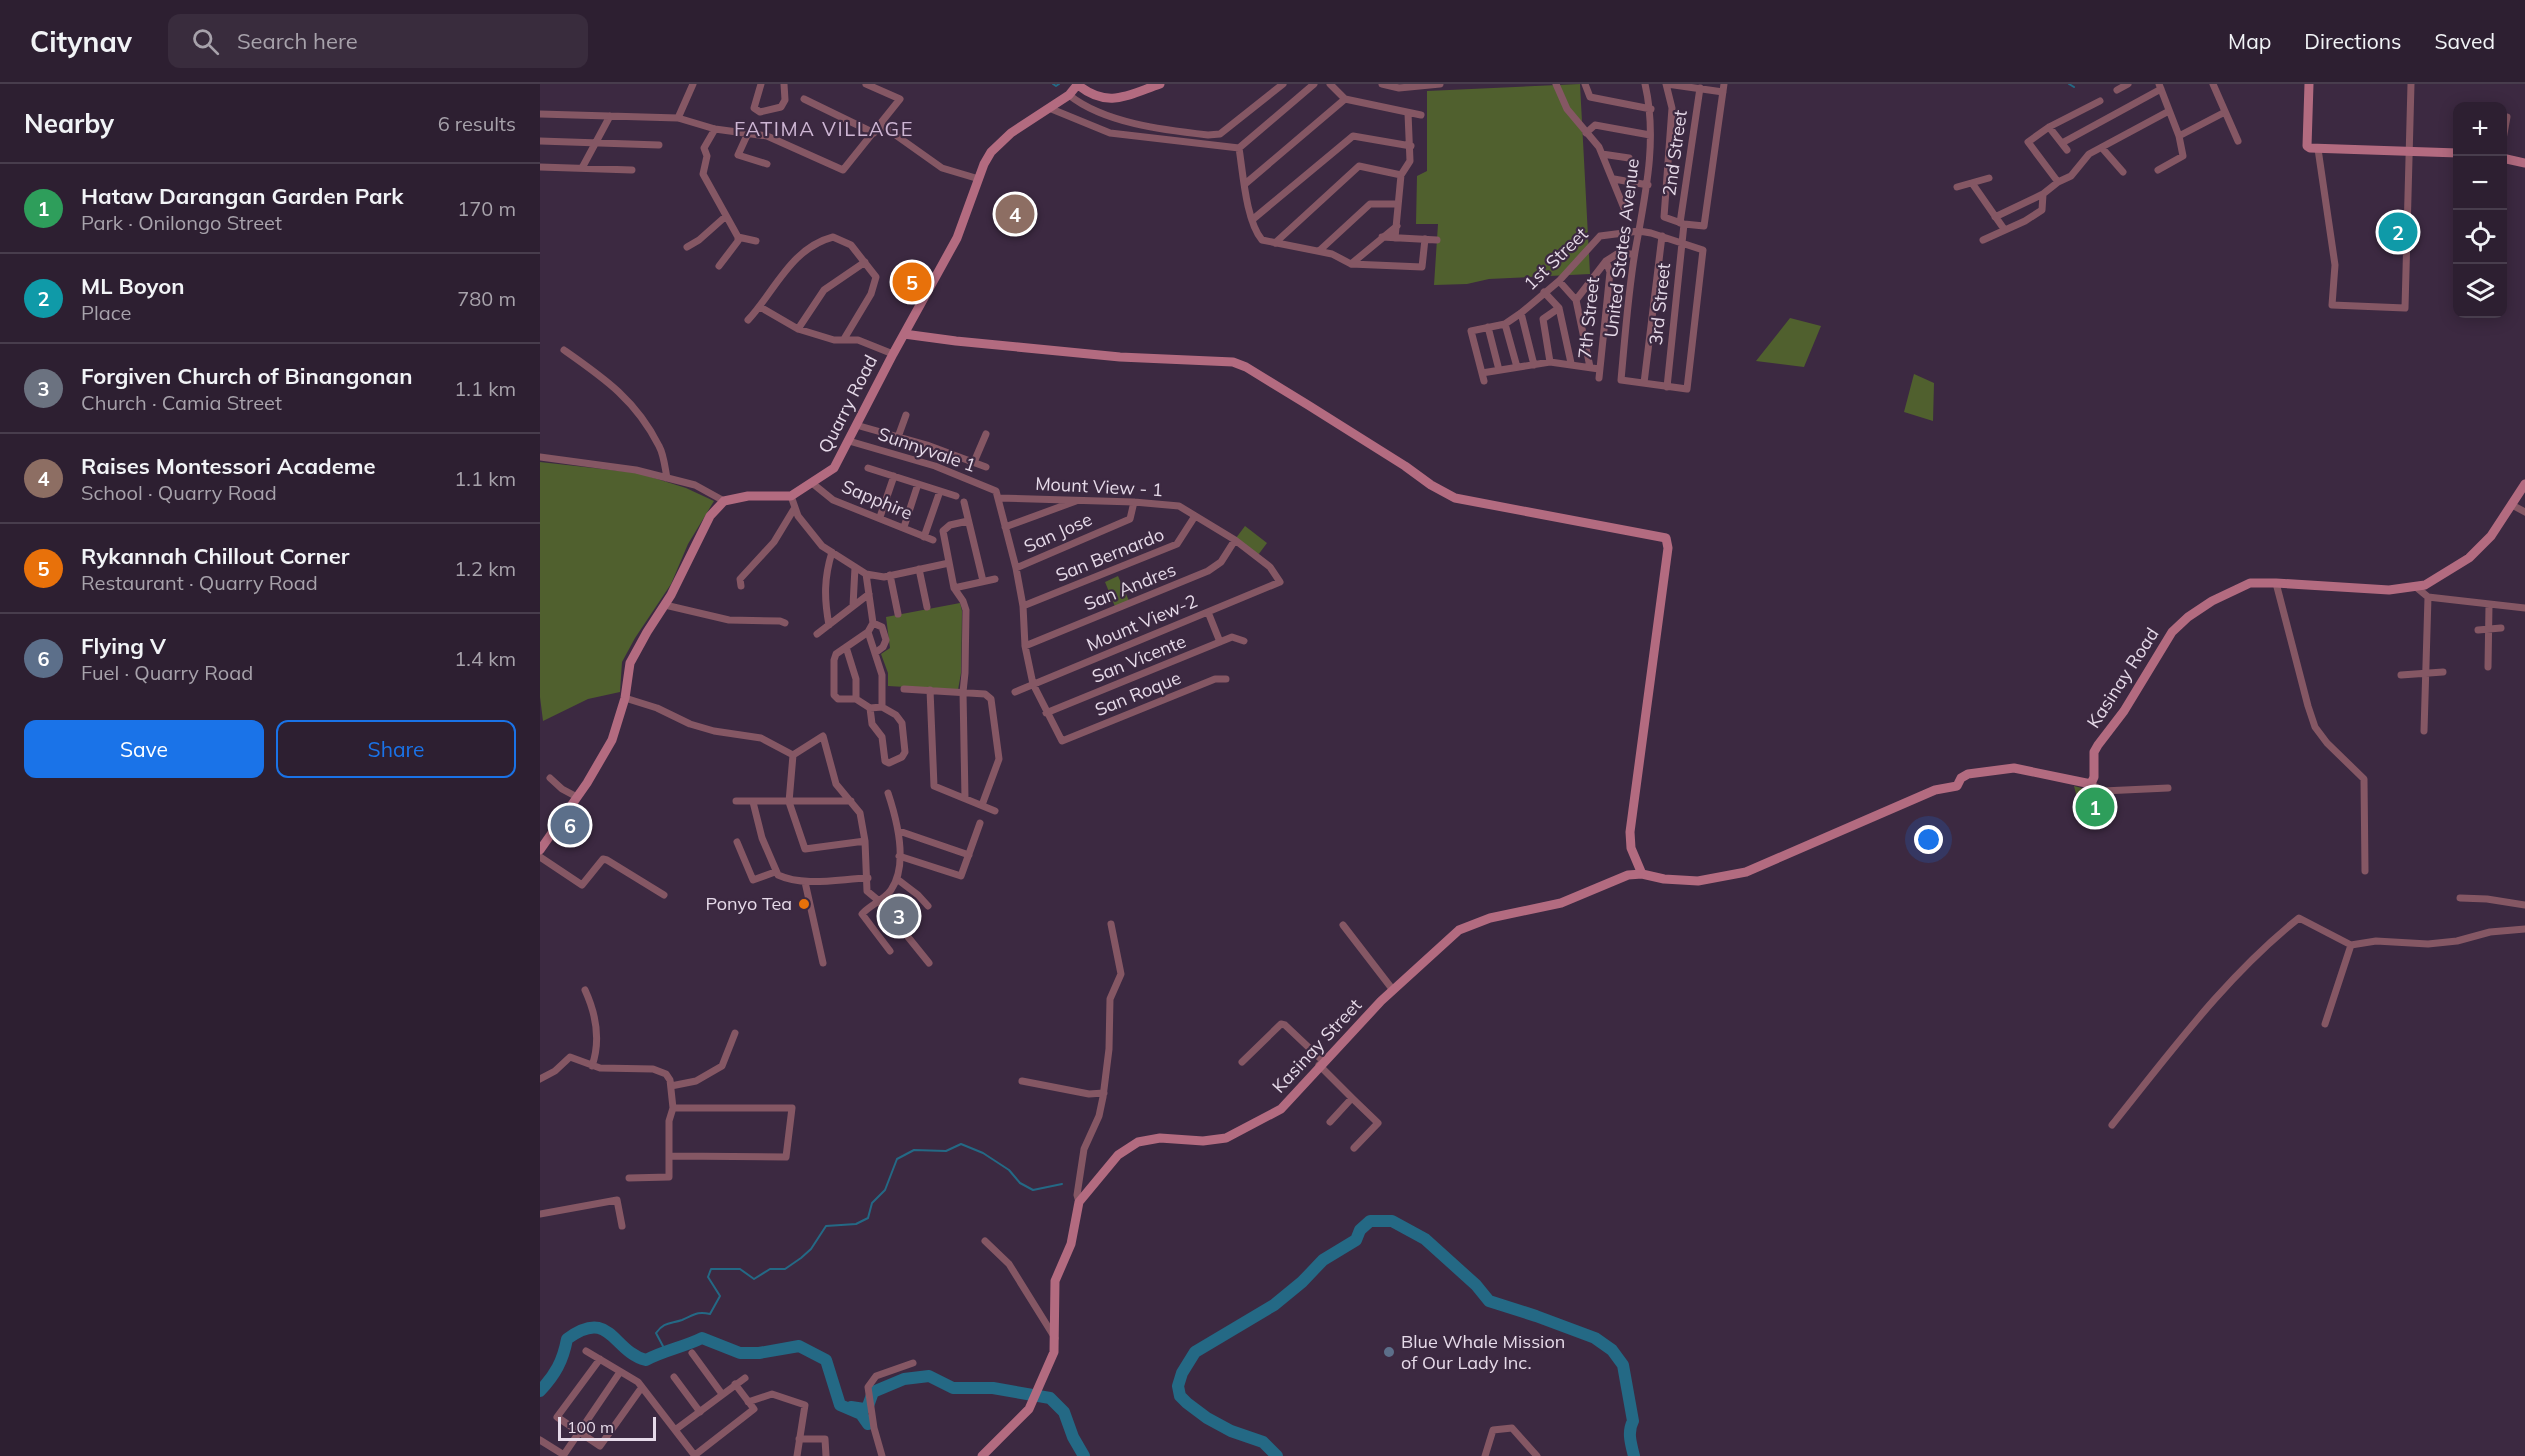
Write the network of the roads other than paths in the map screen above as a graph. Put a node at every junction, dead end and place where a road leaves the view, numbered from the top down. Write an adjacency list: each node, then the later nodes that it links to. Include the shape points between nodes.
1 (693, 84): 37 (street)
2 (761, 84): 3 (street, via 754,108 760,112 781,107 786,100)
3 (784, 84)
4 (866, 84): 38 (street, via 900,99)
5 (1160, 84): 19 (street, via 1116,99 1102,99)
6 (1283, 84): 25 (street, via 1220,134 1208,135 1094,112)
7 (1314, 84): 51 (street)
8 (1330, 84): 27 (street)
9 (1382, 84): 20 (street)
10 (1440, 84): 20 (street)
11 (1556, 84): 43 (street, via 1567,109)
12 (1585, 84): 30 (street, via 1590,97)
13 (1646, 84): 30 (street, United States Avenue)
14 (1666, 84): 21 (street); 81 (street, via 1672,108 1664,217)
15 (2128, 84): 24 (street)
16 (2212, 84): 33 (street)
17 (2309, 84): 53 (street, via 2307,146)
18 (2411, 84): 54 (street)
19 (1078, 85): 25 (street, Quarry Road)
20 (1399, 86)
21 (1696, 86): 23 (street); 81 (street, 2nd Street)
22 (2160, 87): 31 (street); 39 (street, via 2065,147)
23 (1723, 88): 81 (street, via 1704,226)
24 (2117, 90)
25 (1069, 95): 29 (street, Quarry Road)
26 (804, 99): 41 (street)
27 (1346, 99): 32 (street); 72 (street)
28 (2100, 101): 39 (street)
29 (1049, 108): 51 (street, via 1110,133); 68 (street, Quarry Road, via 1011,132 991,152)
30 (1651, 109): 44 (street, United States Avenue)
31 (2169, 111): 45 (street); 52 (street)
32 (1408, 112): 35 (street); 50 (street)
33 (2225, 112): 45 (street); 47 (street)
34 (540, 114): 36 (street)
35 (1421, 115)
36 (610, 116): 37 (street); 48 (street)
37 (678, 118): 40 (street)
38 (880, 124): 41 (street); 68 (street, via 942,168)
39 (2049, 127): 70 (street, via 2028,142)
40 (715, 129): 42 (street); 78 (street, via 704,148 707,156 703,174)
41 (874, 132): 42 (street, via 843,170 767,136)
42 (748, 133): 60 (street, via 738,155)
43 (1587, 133): 44 (street, via 1595,125); 56 (street)
44 (1650, 135): 73 (street, United States Avenue)
45 (2179, 136): 64 (street, via 2182,159)
46 (540, 141): 48 (street)
47 (2238, 141)
48 (596, 142): 49 (street); 62 (street)
49 (658, 145)
50 (1410, 146): 66 (street, via 1410,160); 80 (street, via 1353,136)
51 (1239, 148): 72 (street)
52 (2102, 148): 65 (street); 70 (street, via 2089,154 2071,176)
53 (2318, 149): 54 (street); 54 (street, via 2335,265 2332,305 2405,308)
54 (2409, 152): 55 (street)
55 (2453, 153)
56 (1602, 154): 57 (street); 69 (street)
57 (1629, 158)
58 (2507, 159): 59 (street)
59 (2525, 163)
60 (767, 164)
61 (540, 167): 62 (street)
62 (582, 168): 63 (street)
63 (632, 170)
64 (2158, 170)
65 (2123, 172)
66 (1401, 175): 76 (street); 94 (street, via 1359,166)
67 (1989, 178): 71 (street)
68 (979, 179): 112 (street, Quarry Road, via 957,238)
69 (1614, 179): 73 (street); 77 (street)
70 (2058, 182): 75 (street)
71 (1972, 183): 74 (street); 79 (street)
72 (1245, 184): 80 (street)
73 (1648, 185): 84 (street, United States Avenue)
74 (1957, 187)
75 (2043, 194): 79 (street); 83 (street, via 2042,210)
76 (1398, 204): 82 (street); 96 (street, via 1370,204)
77 (1626, 213)
78 (726, 216): 86 (street); 95 (street)
79 (1995, 217): 83 (street)
80 (1252, 220): 94 (street, via 1262,240)
81 (1682, 223): 93 (street, 3rd Street)
82 (1396, 226): 87 (street); 88 (street)
83 (2004, 229): 91 (street)
84 (1639, 231): 85 (street, 1st Street); 97 (street, United States Avenue); 102 (street, 1st Street, via 1600,236)
85 (1662, 236): 93 (street, 1st Street); 124 (street)
86 (738, 237): 92 (street); 101 (street)
87 (1382, 237): 88 (street); 100 (street)
88 (1395, 238): 89 (street)
89 (1425, 239): 90 (street); 100 (street, via 1422,267)
90 (1437, 240)
91 (1983, 240)
92 (756, 241)
93 (1682, 242): 125 (street, 3rd Street); 125 (street, 1st Street, via 1703,250 1687,389)
94 (1275, 243): 96 (street)
95 (687, 247)
96 (1319, 251): 100 (street)
97 (1635, 254): 98 (street, via 1617,254); 124 (street, United States Avenue, via 1621,380)
98 (1606, 261): 104 (street); 121 (street, 7th Street, via 1610,272)
99 (865, 262): 105 (street, via 851,244 829,238 786,268); 111 (street, via 824,290); 113 (street, via 876,277 874,286)
100 (1351, 264)
101 (719, 266)
102 (1559, 281): 103 (street, 1st Street); 104 (street)
103 (1544, 292): 106 (street); 107 (street, 1st Street)
104 (1576, 300): 120 (street)
105 (760, 307): 108 (street); 111 (street)
106 (1559, 308): 116 (street, via 1543,319); 117 (street)
107 (1521, 313): 109 (street, 1st Street); 118 (street)
108 (748, 320)
109 (1505, 324): 110 (street, 1st Street); 119 (street)
110 (1488, 327): 122 (street); 122 (street, 1st Street, via 1471,331 1483,377)
111 (798, 328): 113 (street, via 834,340)
112 (904, 334): 115 (street, Quarry Road); 235 (street, via 1120,357 1233,362 1455,498 1666,538 1668,548 1630,832 1631,848)
113 (844, 339): 115 (street, via 858,340)
114 (564, 350): 136 (street, via 612,384 639,415 660,447)
115 (893, 354): 127 (street, Quarry Road)
116 (1550, 362): 117 (street); 118 (street)
117 (1570, 363): 120 (street)
118 (1534, 365): 119 (street)
119 (1517, 367): 122 (street)
120 (1590, 367): 121 (street)
121 (1599, 369): 123 (street, 7th Street)
122 (1499, 370)
123 (1599, 378)
124 (1644, 383): 125 (street)
125 (1666, 387)
126 (906, 415): 129 (street)
127 (856, 426): 129 (street); 130 (street, Quarry Road)
128 (986, 434): 132 (street)
129 (898, 436): 132 (street)
130 (849, 441): 137 (street, Quarry Road, via 834,468); 143 (street, Sunnyvale 1, via 924,462 994,490)
131 (540, 457): 136 (street)
132 (974, 462): 133 (street)
133 (986, 467)
134 (868, 468): 135 (street)
135 (894, 476): 138 (street); 152 (street)
136 (667, 478): 145 (street, via 696,485)
137 (812, 483): 141 (street, Quarry Road); 152 (street, Sapphire, via 834,500)
138 (918, 484): 140 (street); 154 (street)
139 (2525, 484): 148 (street, Kasinay Road)
140 (940, 491): 142 (street); 156 (street)
141 (790, 496): 145 (street, via 747,496); 149 (street)
142 (956, 496)
143 (998, 498): 144 (street, Mount View - 1); 155 (street)
144 (1080, 500): 147 (street, Mount View - 1); 155 (street)
145 (724, 501): 175 (street, via 710,516)
146 (964, 502): 153 (street)
147 (1134, 502): 151 (street, Mount View - 1, via 1179,506); 162 (street, San Jose, via 1130,519)
148 (2512, 504): 150 (street); 171 (street, Kasinay Road, via 2491,536 2469,558)
149 (794, 509): 159 (street, via 811,534); 170 (street, via 774,542 740,579)
150 (2525, 512)
151 (1195, 516): 158 (street, Mount View - 1); 178 (street, San Bernardo, via 1177,544)
152 (880, 518): 154 (street, Sapphire)
153 (968, 521): 160 (street, via 945,528 943,537); 167 (street)
154 (904, 526): 156 (street, Sapphire)
155 (1005, 527): 162 (street)
156 (924, 537): 157 (street, Sapphire)
157 (933, 540)
158 (1235, 540): 168 (street, Mount View - 1, via 1270,567); 193 (street, San Andres, via 1221,561 1208,571)
159 (832, 552): 161 (street); 185 (street, via 825,573)
160 (949, 563): 163 (street); 172 (street)
161 (855, 567): 164 (street); 177 (street)
162 (1016, 568): 178 (street)
163 (920, 569): 165 (street); 179 (street)
164 (866, 574): 165 (street); 173 (street)
165 (890, 575): 182 (street)
166 (995, 579): 167 (street)
167 (982, 582): 172 (street)
168 (1280, 582): 181 (street, Mount View-2)
169 (2276, 583): 171 (street, Kasinay Road, via 2389,590); 214 (street, Kasinay Road, via 2250,583 2212,601 2172,632 2094,752); 233 (street, via 2315,727 2364,779)
170 (741, 586)
171 (2416, 587): 174 (street)
172 (954, 588): 204 (street, via 966,610)
173 (869, 594): 177 (street); 184 (street)
174 (2428, 597): 176 (street); 197 (street)
175 (665, 605): 183 (street, via 729,620); 206 (street, via 630,663)
176 (2489, 605): 180 (street); 188 (street)
177 (854, 606): 185 (street)
178 (1023, 606): 193 (street)
179 (927, 607)
180 (2525, 608)
181 (1208, 612): 192 (street); 201 (street, Mount View-2)
182 (898, 614)
183 (785, 623)
184 (873, 623): 189 (street); 195 (street, via 882,627 886,640)
185 (829, 625): 190 (street)
186 (2502, 628): 188 (street)
187 (2478, 630): 188 (street)
188 (2489, 630): 196 (street)
189 (868, 632): 194 (street); 195 (street)
190 (817, 634)
191 (1244, 641): 192 (street, San Vicente, via 1232,637)
192 (1220, 642): 210 (street, San Vicente)
193 (1025, 646): 201 (street)
194 (846, 647): 207 (street, via 856,679); 207 (street, via 834,660 834,695 838,699)
195 (875, 653): 208 (street, via 883,680)
196 (2488, 667)
197 (2426, 672): 198 (street); 199 (street); 211 (street)
198 (2443, 672)
199 (2401, 675)
200 (1226, 679): 210 (street, San Roque, via 1215,679 1062,741)
201 (1033, 684): 205 (street, Mount View-2); 210 (street)
202 (904, 689): 203 (street)
203 (930, 690): 204 (street); 218 (street, via 934,784)
204 (963, 692): 218 (street); 223 (street, via 986,694 991,699 999,759)
205 (1015, 692)
206 (625, 698): 212 (street, via 714,732 761,738); 217 (street, via 612,740)
207 (856, 699): 209 (street)
208 (882, 707): 209 (street); 209 (street, via 902,723 905,754 889,763 884,759 881,734 872,724)
209 (870, 708)
210 (1046, 713)
211 (2424, 731)
212 (793, 755): 220 (street, via 823,736 836,784); 222 (street)
213 (550, 778): 217 (street)
214 (2091, 784): 215 (street, via 2103,791); 235 (street, via 2014,768 1968,774 1957,786 1935,790 1746,872 1698,881)
215 (2168, 788)
216 (888, 793): 226 (street)
217 (577, 797): 229 (street)
218 (965, 798): 223 (street)
219 (736, 801): 221 (street)
220 (850, 801): 222 (street); 227 (street, via 860,813)
221 (753, 802): 222 (street); 234 (street)
222 (789, 802): 227 (street, via 805,849)
223 (982, 805): 224 (street)
224 (995, 811)
225 (981, 823): 230 (street)
226 (899, 831): 230 (street); 231 (street)
227 (865, 841): 236 (street)
228 (737, 842): 234 (street, via 753,880)
229 (540, 850)
230 (969, 855): 231 (street, via 961,876)
231 (899, 856): 237 (street)
232 (540, 857): 239 (street, via 582,885 603,859 607,860)
233 (2365, 871)
234 (776, 872): 238 (street, via 786,879)
235 (1642, 874): 252 (street, Kasinay Street, via 1628,875 1561,903 1490,918 1460,930)
236 (868, 878): 238 (street); 241 (street, via 867,891)
237 (897, 879): 241 (street); 243 (street)
238 (806, 882): 249 (street)
239 (664, 895)
240 (2460, 898): 242 (street)
241 (879, 901): 248 (street, via 862,917); 250 (street)
242 (2525, 905)
243 (928, 906)
244 (1111, 924): 261 (street, via 1120,974 1110,999)
245 (1343, 925): 252 (street)
246 (2525, 929): 247 (street, via 2428,944 2376,941)
247 (2351, 945): 253 (street); 265 (street, via 2299,918 2219,995)
248 (890, 951)
249 (823, 963)
250 (929, 963)
251 (585, 990): 257 (street, via 597,1030)
252 (1393, 990): 256 (street, Kasinay Street)
253 (2325, 1024)
254 (735, 1033): 260 (street, via 722,1066 696,1081)
255 (1242, 1062): 256 (street, via 1281,1024)
256 (1321, 1063): 262 (street); 269 (street, Kasinay Street, via 1281,1109 1226,1138 1138,1142 1118,1155)
257 (592, 1066): 258 (street, via 570,1058); 260 (street, via 653,1069 666,1074)
258 (540, 1078)
259 (1022, 1082): 261 (street)
260 (671, 1086): 263 (street)
261 (1104, 1093): 269 (street, via 1099,1116 1084,1149 1077,1195)
262 (1352, 1098): 264 (street); 266 (street, via 1378,1123)
263 (673, 1108): 267 (street, via 669,1121); 267 (street, via 792,1108 786,1157)
264 (1330, 1122)
265 (2112, 1125)
266 (1354, 1148)
267 (670, 1156): 268 (street, via 669,1177)
268 (629, 1178)
269 (1080, 1202): 273 (street, Kasinay Street, via 1071,1244 1055,1281)
270 (540, 1214): 271 (street, via 617,1200)
271 (622, 1226)
272 (984, 1241): 273 (street, via 1009,1264)
273 (1055, 1339): 295 (street, Kasinay Street, via 1054,1352 1029,1409)
274 (586, 1351): 276 (street)
275 (692, 1353): 283 (street)
276 (600, 1359): 278 (street); 287 (street, via 557,1417)
277 (913, 1363): 294 (street, via 876,1376 868,1387)
278 (620, 1371): 282 (street); 287 (street)
279 (674, 1377): 285 (street)
280 (745, 1378): 281 (street)
281 (735, 1384): 283 (street); 284 (street)
282 (642, 1387): 286 (street); 287 (street, via 600,1446)
283 (722, 1394): 285 (street)
284 (748, 1402): 288 (street, via 772,1394 804,1406); 291 (street, via 754,1409)
285 (700, 1412): 286 (street)
286 (675, 1430): 291 (street)
287 (579, 1433): 290 (street)
288 (799, 1439): 292 (street); 293 (street, via 825,1439)
289 (540, 1440): 290 (street)
290 (564, 1455)
291 (695, 1456)
292 (797, 1456)
293 (826, 1456)
294 (882, 1456)
295 (982, 1456)
296 (1485, 1456): 297 (street, via 1492,1430 1512,1428)
297 (1537, 1456)

